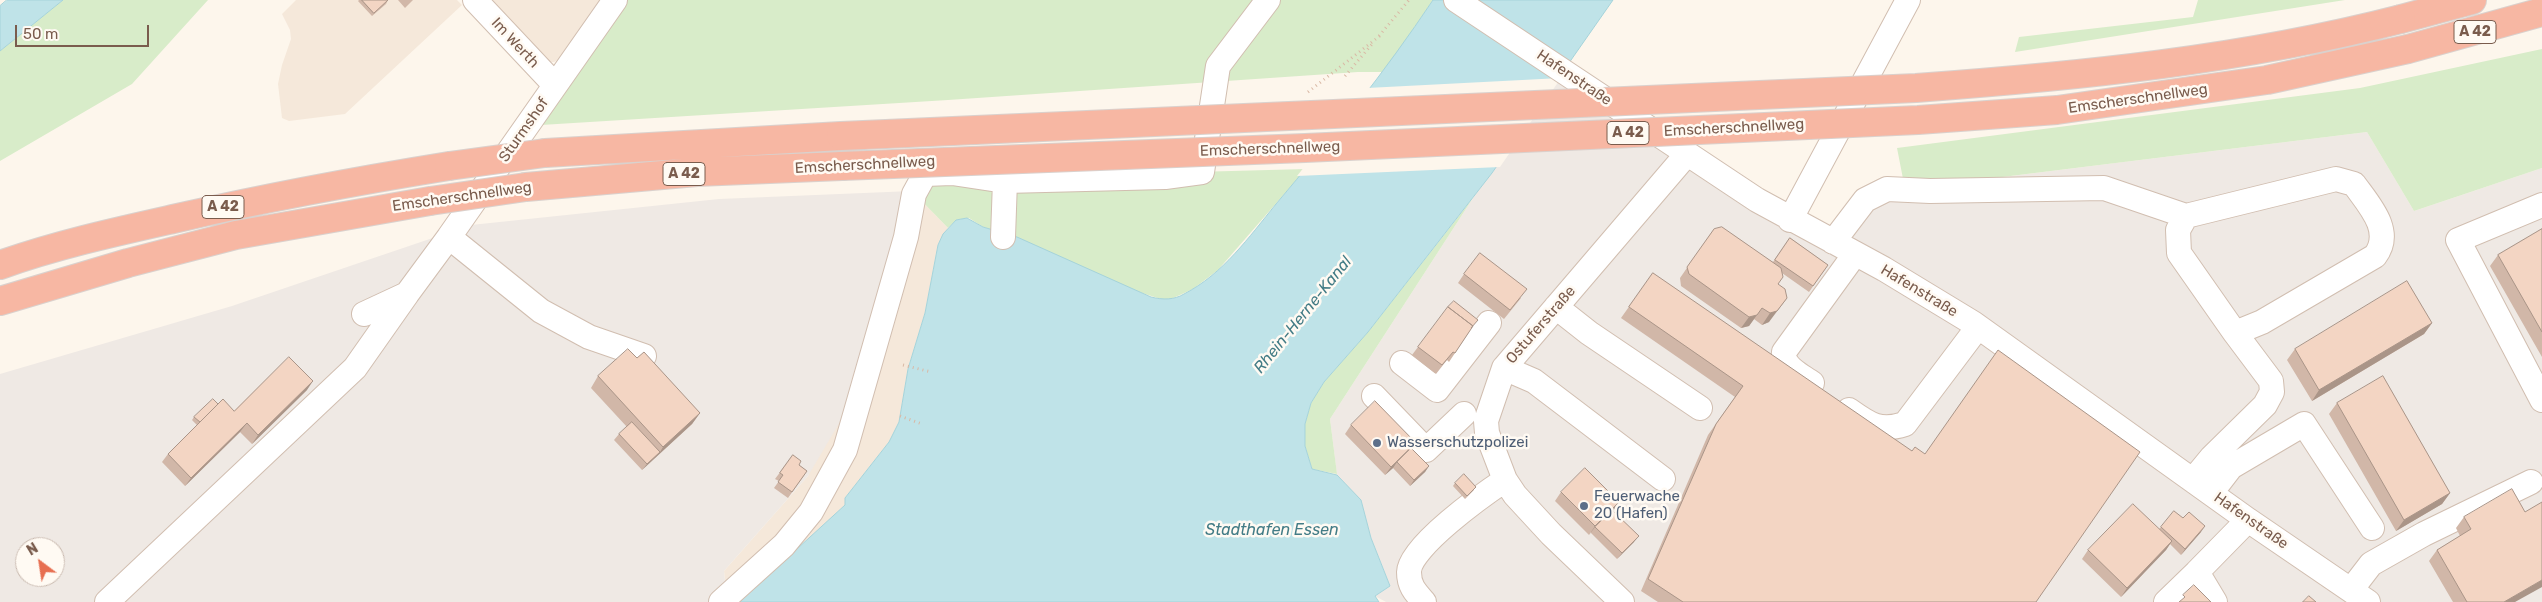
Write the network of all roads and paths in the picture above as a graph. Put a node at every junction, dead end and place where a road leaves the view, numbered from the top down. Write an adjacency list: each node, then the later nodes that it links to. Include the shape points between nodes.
1 (475, 0): 11 (street, Im Werth)
2 (615, 0): 11 (street, Sturmshof)
3 (1268, 0): 14 (street, via 1218,66 1202,172 1165,177)
4 (1409, 0): 9 (path)
5 (1456, 0): 13 (street, Hafenstraße)
6 (1908, 0): 17 (street)
7 (2472, 0): 22 (highway, Emscherschnellweg / A 42, bridge, via 2258,50 2040,79 1916,88 841,136 545,154 340,183 121,230)
8 (2542, 12): 24 (highway, Emscherschnellweg / A 42, bridge, via 2408,49 2267,80 2037,111 1918,120 1305,148 697,172 526,187 236,235)
9 (1381, 35): 10 (path); 12 (path, via 1328,78)
10 (1345, 76)
11 (555, 85): 19 (street, Sturmshof)
12 (1298, 96)
13 (1686, 154): 17 (street, Hafenstraße); 25 (street, Ostuferstraße)
14 (1005, 181): 18 (street); 52 (street, via 952,173 925,174 914,194 906,237 846,450 806,518 784,544)
15 (2542, 205): 37 (street, via 2458,240)
16 (2186, 216): 20 (street, via 2104,188 1887,190 1865,200); 29 (street, via 2178,230 2179,253); 29 (street, via 2336,180 2354,184 2377,217 2383,234 2375,256 2262,322)
17 (1790, 220): 20 (street, Hafenstraße)
18 (1003, 237)
19 (450, 238): 23 (street, Sturmshof); 30 (street, via 541,311 589,337)
20 (1833, 242): 21 (street, Hafenstraße)
21 (1854, 254): 28 (street, Hafenstraße); 28 (street, via 1784,352 1783,359 1786,365 1867,423 1888,430 1905,424)
22 (0, 265)
23 (407, 294): 26 (street, Sturmshof); 51 (street, via 354,368)
24 (0, 301)
25 (1556, 307): 33 (street, Ostuferstraße); 38 (street)
26 (364, 314)
27 (1490, 324): 35 (street)
28 (1978, 327): 46 (street, Hafenstraße)
29 (2236, 333): 46 (street, via 2271,381 2272,392 2265,405 2212,457)
30 (644, 356)
31 (1402, 363): 35 (street)
32 (903, 365): 34 (path)
33 (1504, 368): 41 (street, Ostuferstraße); 43 (street, via 1534,381)
34 (931, 372)
35 (1437, 390): 39 (street)
36 (1374, 396): 39 (street, via 1426,450)
37 (2542, 400)
38 (1700, 408)
39 (1464, 414): 41 (street)
40 (900, 416): 42 (path)
41 (1486, 421): 44 (street, via 1487,433)
42 (922, 424)
43 (1663, 479)
44 (1506, 480): 53 (street, via 1447,524 1417,553 1408,570 1411,588); 54 (street, via 1516,496 1551,534)
45 (2531, 482): 50 (street, via 2424,534 2371,564)
46 (2202, 487): 47 (street, Hafenstraße); 48 (street, via 2304,424)
47 (2248, 520): 49 (street); 50 (street, Hafenstraße)
48 (2372, 528)
49 (2197, 572): 55 (street); 56 (street)
50 (2360, 596)
51 (107, 602)
52 (721, 602)
53 (1424, 602)
54 (1622, 602)
55 (2166, 602)
56 (2215, 602)

